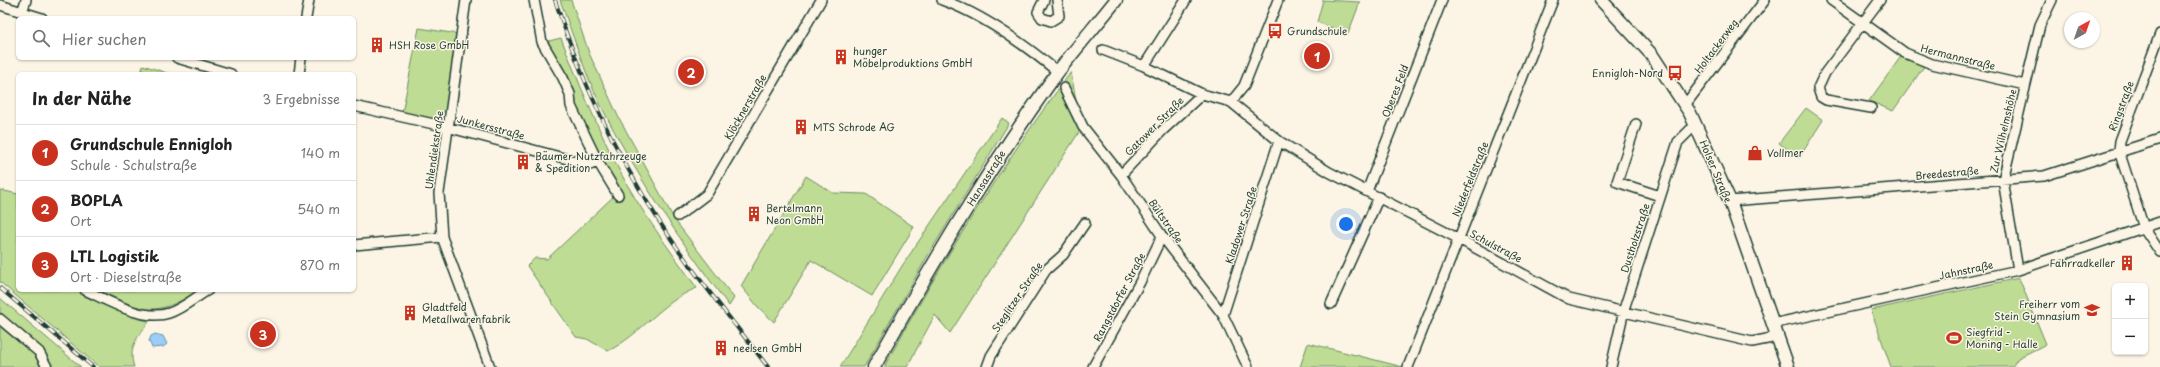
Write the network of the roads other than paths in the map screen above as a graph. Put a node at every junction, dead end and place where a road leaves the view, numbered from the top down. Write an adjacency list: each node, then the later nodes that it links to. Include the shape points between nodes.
1 (26, 0): 20 (street)
2 (309, 0): 22 (street)
3 (466, 0): 42 (street, Uhlendiekstraße)
4 (534, 0): 46 (street, via 542,42 563,78 570,94 571,106)
5 (821, 0): 54 (street, Klöcknerstraße, via 707,194)
6 (942, 0): 31 (street, via 956,5 1026,46)
7 (1044, 0): 8 (street, via 1038,12 1042,18 1051,20 1059,16)
8 (1057, 0)
9 (1116, 0): 31 (main road, Hansastraße)
10 (1186, 0): 28 (street)
11 (1278, 0): 36 (street, via 1244,86)
12 (1442, 0): 49 (street, Oberes Feld)
13 (1553, 0): 60 (street, Niederfeldstraße)
14 (1601, 0): 37 (main road, Holser Straße, via 1652,55)
15 (1765, 0): 37 (street, Holtackerweg)
16 (1831, 0): 23 (street, Hermannstraße)
17 (1880, 0): 23 (street)
18 (2052, 0): 32 (street, Zur Wilhelmshöhe, via 2040,25)
19 (0, 5): 20 (street)
20 (22, 12): 21 (street)
21 (35, 16)
22 (306, 16)
23 (1862, 23): 32 (street, Hermannstraße, via 1890,44 1918,59); 39 (street, via 1825,72 1818,88 1821,98 1826,100)
24 (2160, 34): 45 (street, Ringstraße, via 2120,141)
25 (1103, 50): 28 (street, Gatower Straße)
26 (184, 60): 29 (street)
27 (301, 60): 30 (street)
28 (1144, 66): 34 (street, Gatower Straße)
29 (224, 72)
30 (298, 72)
31 (1058, 72): 74 (main road, Hansastraße, via 1004,150 931,265)
32 (2025, 85): 48 (street, Zur Wilhelmshöhe)
33 (1064, 88): 47 (street, Bültstraße, via 1083,127)
34 (1202, 94): 35 (street, Gatower Straße); 47 (street, Gatower Straße, via 1163,130)
35 (1212, 96): 36 (street, Schulstraße)
36 (1231, 102): 44 (street, Schulstraße)
37 (1685, 105): 41 (main road, Holser Straße)
38 (356, 106): 42 (street, Junkersstraße)
39 (1871, 108)
40 (1636, 124): 51 (street, via 1617,182)
41 (1697, 126): 51 (street, Dustholzstraße, via 1678,142); 53 (main road, Holser Straße)
42 (447, 127): 46 (street, Junkersstraße, via 590,165); 59 (street, Uhlendiekstraße, via 438,193)
43 (2160, 139): 45 (street, Breedestraße)
44 (1279, 141): 49 (street, Schulstraße, via 1329,172); 68 (street, Kladower Straße)
45 (2120, 151): 48 (street, Breedestraße, via 2044,176); 57 (street, Ringstraße)
46 (598, 162): 50 (street)
47 (1121, 175): 58 (street, Bültstraße)
48 (2003, 180): 53 (street, Breedestraße); 63 (street, Zur Wilhelmshöhe)
49 (1367, 191): 52 (street, Schulstraße)
50 (618, 195)
51 (1660, 196): 67 (street, Dustholzstraße)
52 (1378, 197): 60 (street, Schulstraße); 66 (street)
53 (1730, 202): 70 (main road, Holser Straße)
54 (678, 216)
55 (2160, 222): 57 (street, Jahnstraße)
56 (1085, 223): 75 (street, Steglitzer Straße, via 1064,255 1046,270)
57 (2144, 228): 62 (street, Ringstraße); 63 (street, Jahnstraße)
58 (1162, 236): 68 (street, Bültstraße); 76 (street, Rangstdorfer Straße)
59 (442, 237): 61 (street); 73 (street, Uhlendiekstraße)
60 (1459, 239): 67 (street, Schulstraße, via 1569,299); 78 (street, Niederfeldstraße)
61 (356, 245)
62 (2160, 252)
63 (2018, 270): 70 (street, Jahnstraße)
64 (88, 292): 65 (street, via 133,312 159,315 169,313)
65 (205, 292)
66 (1332, 304)
67 (1623, 312): 71 (street, Schulstraße, via 1752,342); 79 (street, Dustholzstraße)
68 (1223, 314): 77 (street, Bültstraße)
69 (0, 319): 72 (street, via 38,352)
70 (1772, 324): 71 (main road, Holser Straße)
71 (1777, 337): 80 (main road, Holser Straße)
72 (47, 367)
73 (490, 367)
74 (874, 367)
75 (987, 367)
76 (1094, 367)
77 (1248, 367)
78 (1408, 367)
79 (1611, 367)
80 (1788, 367)

